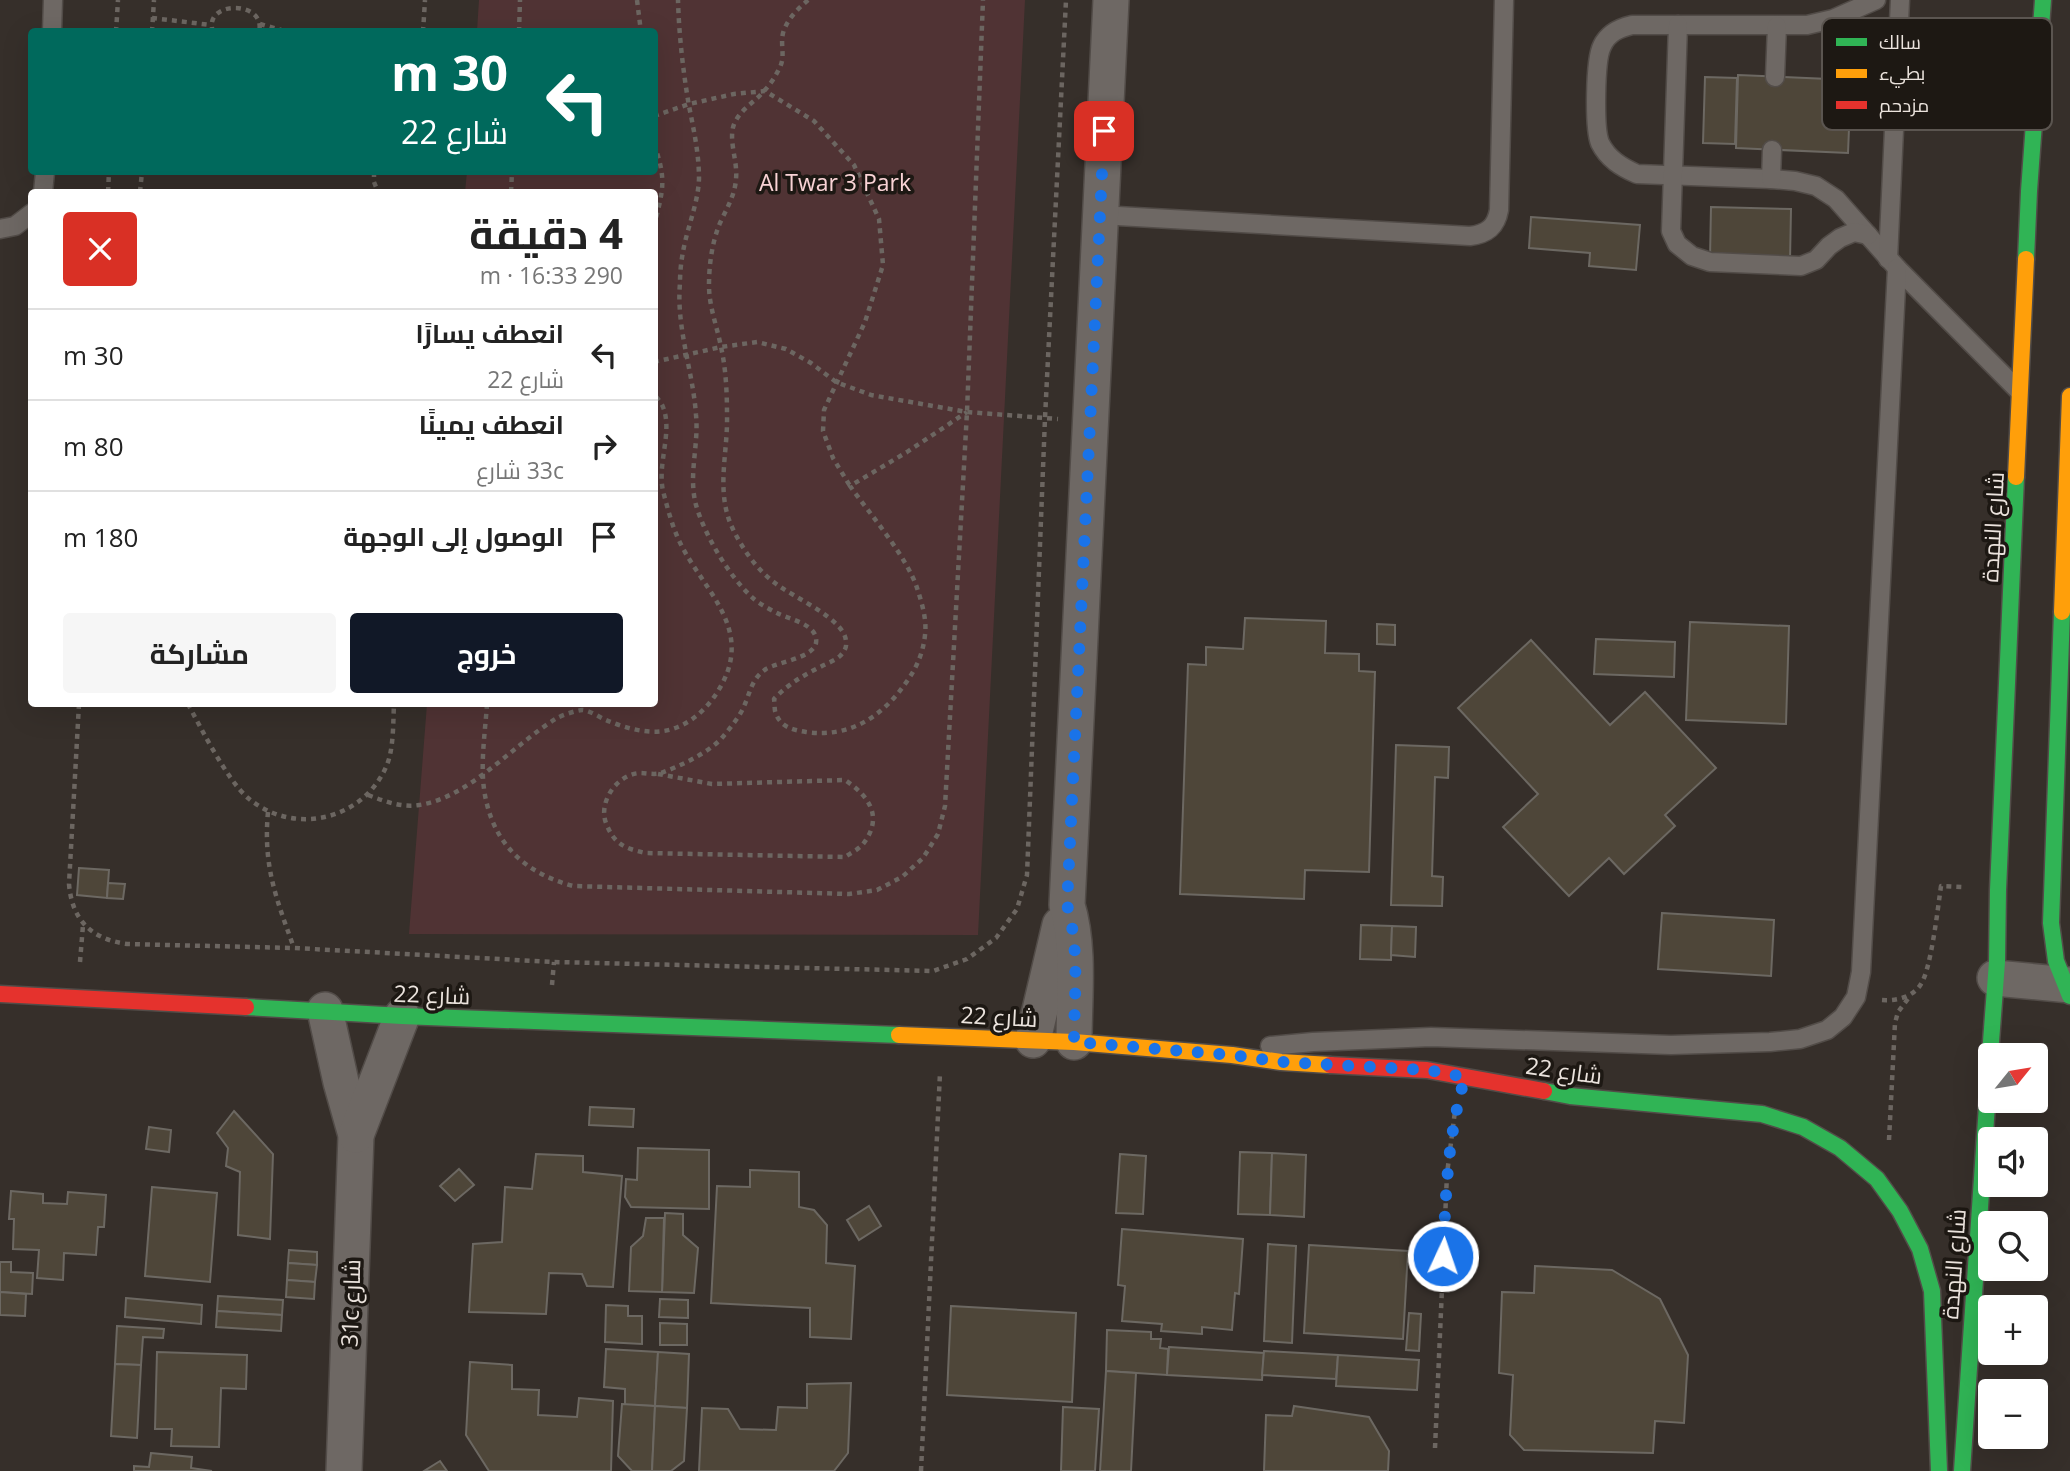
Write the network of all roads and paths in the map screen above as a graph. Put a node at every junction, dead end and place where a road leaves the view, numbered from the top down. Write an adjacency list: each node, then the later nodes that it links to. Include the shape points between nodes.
1 (53, 0): 27 (lane)
2 (118, 0): 28 (path)
3 (153, 0): 18 (path)
4 (229, 0): 24 (path, via 220,5)
5 (425, 0): 33 (path)
6 (520, 0): 34 (path)
7 (637, 0): 35 (path)
8 (678, 0): 38 (path)
9 (808, 0): 37 (path, via 794,12 783,34 783,61)
10 (983, 0): 59 (path)
11 (1066, 0): 60 (path)
12 (1111, 0): 47 (street)
13 (1504, 0): 47 (lane, via 1499,210 1497,221 1481,234)
14 (1876, 0): 19 (lane)
15 (1900, 0): 20 (lane)
16 (2043, 0): 21 (street, شارع النهدة)
17 (250, 5): 23 (path)
18 (152, 18): 24 (path); 29 (path)
19 (1835, 18)
20 (1900, 18)
21 (2042, 18)
22 (1822, 22): 26 (lane)
23 (260, 24): 31 (path); 32 (path)
24 (211, 25): 30 (path)
25 (1678, 25): 26 (lane); 44 (lane); 44 (lane, via 1632,25 1609,36 1599,59 1595,124 1608,156 1621,167 1637,174)
26 (1777, 26): 36 (lane)
27 (52, 28)
28 (117, 28)
29 (152, 28)
30 (212, 28)
31 (260, 28)
32 (274, 28)
33 (423, 28)
34 (519, 28)
35 (640, 28)
36 (1775, 77)
37 (765, 91): 38 (path); 52 (path, via 734,123 733,197 711,255 712,317); 55 (path, via 814,121 854,165 879,219 883,265 865,322)
38 (689, 104): 39 (path); 53 (path, via 699,183 679,287)
39 (658, 115)
40 (1897, 130): 51 (lane)
41 (2033, 130): 56 (street, شارع النهدة)
42 (1772, 150): 45 (lane)
43 (658, 154): 46 (path, via 663,189)
44 (1674, 175): 45 (lane); 50 (lane, via 1671,231 1677,244 1692,256 1710,262 1801,266 1816,260 1840,238 1854,232)
45 (1771, 179): 50 (lane, via 1816,186 1836,199)
46 (658, 210)
47 (1100, 215): 61 (street)
48 (28, 216): 49 (lane, via 15,226)
49 (0, 229)
50 (1868, 235): 51 (lane)
51 (1893, 264): 56 (lane); 75 (lane)
52 (721, 347): 53 (path); 55 (path, via 757,342 786,349); 62 (path, via 727,418 722,491 730,524 749,556 774,583 833,620 847,640 840,657 799,678 774,699 782,725 796,730 841,732 883,710 917,667 925,635 917,586)
53 (686, 355): 54 (path); 68 (path, via 697,418 696,503 709,536 730,573 754,599 807,626 816,640 808,653 765,669 753,680 741,713 720,740)
54 (658, 361)
55 (836, 382): 59 (path, via 870,395); 62 (path, via 824,410 823,430)
56 (2021, 393): 71 (street, شارع النهدة)
57 (2070, 396): 76 (street, via 2051,893 2053,954)
58 (658, 400): 67 (path, via 667,425 662,487 676,535 729,626 732,651 728,674 716,696 676,729 651,733 584,710 550,722)
59 (967, 412): 60 (path); 62 (path); 67 (path, via 945,806 933,842 902,877 877,890 849,894 573,886 550,880 508,848 494,825)
60 (1045, 418): 61 (path); 73 (path, via 1027,875 1017,909 996,938 967,960 920,971 554,962)
61 (1090, 421): 72 (street)
62 (850, 486)
63 (79, 707): 73 (path, via 69,884 70,899 83,925 111,942 127,944)
64 (190, 707): 70 (path, via 246,797)
65 (394, 707): 69 (path, via 387,766)
66 (486, 707): 67 (path)
67 (483, 774): 69 (path, via 443,798 418,805 393,804)
68 (658, 774): 68 (path, via 638,773 620,781 607,796 604,816 611,835 626,848 645,853 845,857 862,846 872,829 872,809 862,791 845,780 712,784)
69 (368, 795): 70 (path, via 338,815 302,820)
70 (268, 812): 73 (path, via 268,870)
71 (1998, 890): 74 (street, شارع النهدة); 77 (path, via 1941,886 1927,971)
72 (1067, 905): 82 (street); 83 (street, via 1074,952)
73 (294, 948)
74 (1996, 978): 76 (street); 84 (street, شارع النهدة)
75 (1858, 988): 77 (path, via 1878,1000); 85 (lane, via 1843,1017 1826,1030 1770,1042 1671,1045 1404,1037 1282,1044)
76 (2068, 988)
77 (1913, 993): 89 (path, via 1895,1023 1888,1162)
78 (0, 994): 79 (street, شارع 22)
79 (325, 1010): 80 (street, شارع 22); 88 (street, 31c شارع)
80 (402, 1016): 81 (street, شارع 22); 88 (street, 31c شارع)
81 (942, 1036): 82 (street, شارع 22); 92 (path)
82 (1033, 1040): 83 (street, شارع 22)
83 (1074, 1042): 85 (street, شارع 22)
84 (1991, 1043)
85 (1232, 1055): 86 (street, شارع 22)
86 (1465, 1077): 89 (street, شارع 22, via 1570,1096 1762,1114 1803,1127); 90 (path, via 1455,1110 1447,1174)
87 (1986, 1113): 94 (street, شارع النهدة)
88 (356, 1135): 91 (street, 31c شارع)
89 (1877, 1179): 93 (street, شارع 22, via 1920,1249 1932,1290)
90 (1435, 1448)
91 (344, 1471)
92 (921, 1471)
93 (1939, 1471)
94 (1962, 1471)

